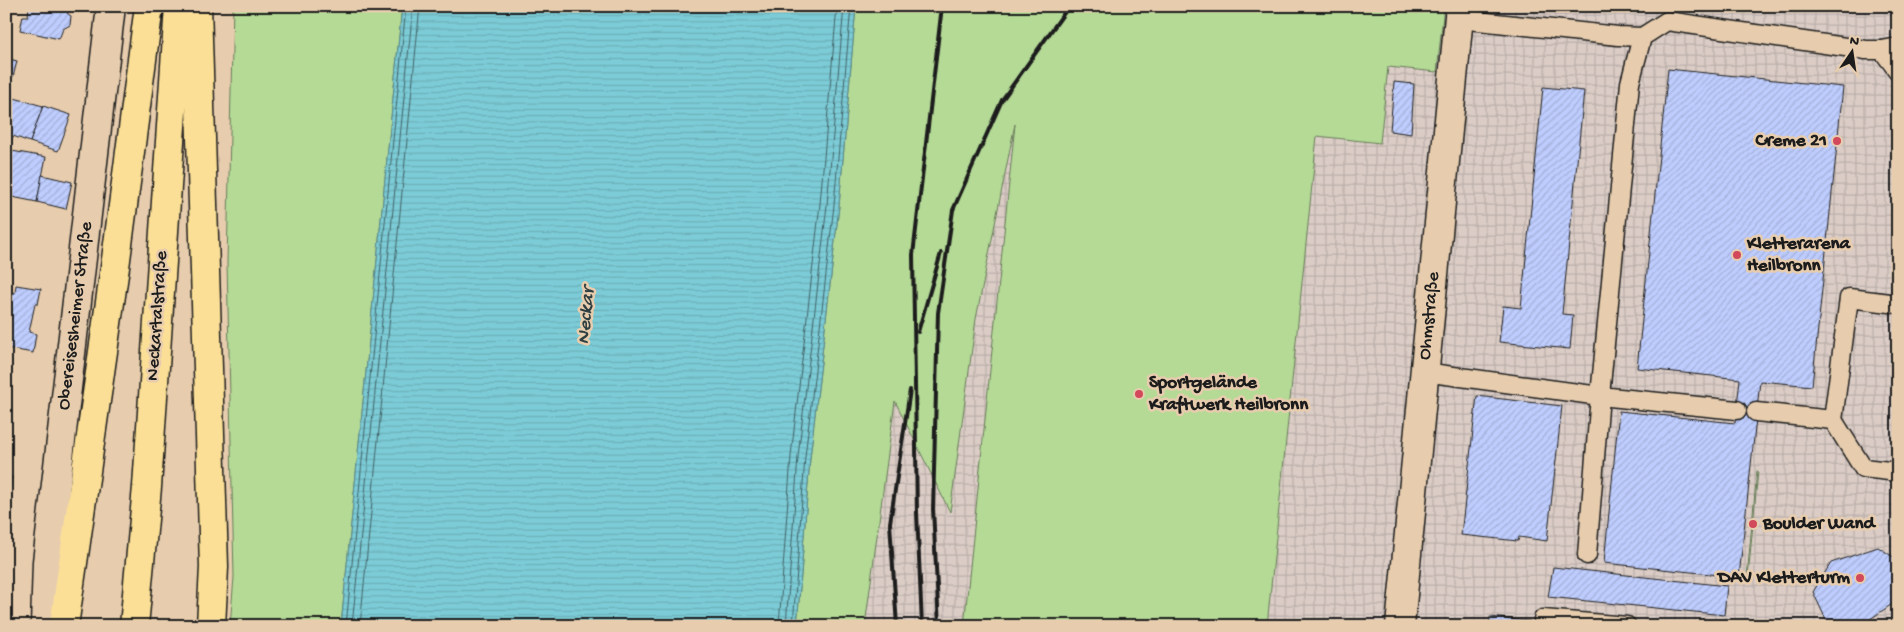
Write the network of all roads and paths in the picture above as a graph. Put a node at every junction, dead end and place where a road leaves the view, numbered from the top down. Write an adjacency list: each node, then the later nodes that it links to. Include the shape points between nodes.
1 (111, 6): 18 (street, Obereisesheimer Straße, via 48,562)
2 (148, 6): 19 (main road, via 118,248)
3 (179, 6): 20 (main road, Neckartalstraße, via 148,478)
4 (197, 6): 21 (main road, via 214,567)
5 (1460, 13): 6 (lane); 10 (street, Ohmstraße)
6 (1642, 37): 7 (lane, via 1667,21 1866,50); 11 (lane, via 1630,83)
7 (1890, 48): 8 (lane)
8 (1898, 71)
9 (1898, 304): 14 (lane, via 1849,298)
10 (1424, 372): 11 (lane); 22 (street, Ohmstraße)
11 (1600, 396): 12 (lane); 16 (lane)
12 (1737, 410)
13 (1756, 412): 14 (lane)
14 (1833, 420): 15 (lane, via 1863,468)
15 (1898, 472)
16 (1586, 556)
17 (1543, 619): 23 (lane)
18 (45, 626)
19 (64, 626)
20 (134, 626)
21 (211, 626)
22 (1400, 626)
23 (1628, 626)

